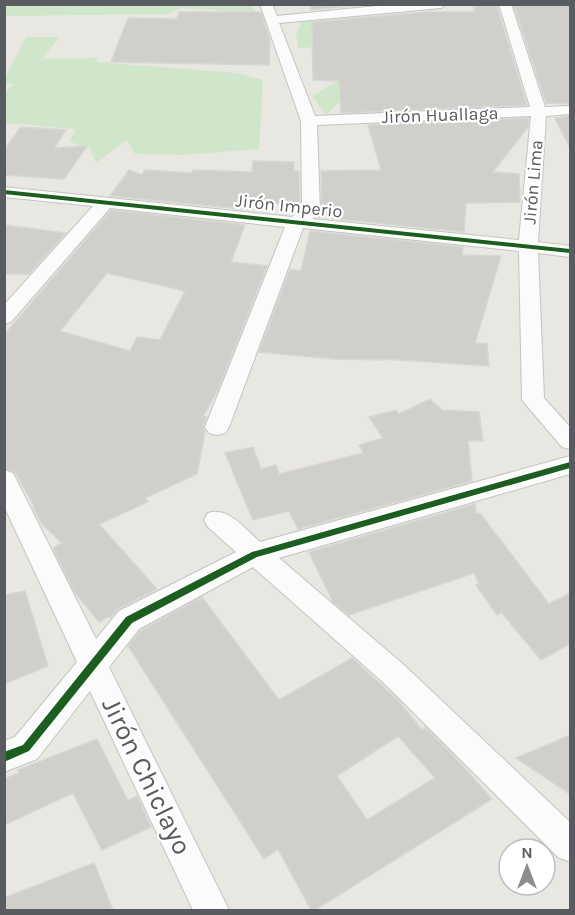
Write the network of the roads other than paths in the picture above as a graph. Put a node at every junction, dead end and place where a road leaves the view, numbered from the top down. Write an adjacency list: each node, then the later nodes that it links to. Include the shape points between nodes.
1 (266, 4): 4 (street)
2 (441, 4): 4 (street)
3 (505, 4): 6 (street, Jirón Lima)
4 (274, 20): 7 (street)
5 (570, 110): 6 (street, Jirón Huallaga)
6 (539, 111): 7 (street, Jirón Huallaga); 11 (street, Jirón Lima)
7 (309, 121): 10 (street, via 311,211)
8 (4, 192): 9 (street, Jirón Imperio)
9 (106, 201): 10 (street, Jirón Imperio); 13 (street)
10 (296, 222): 11 (street, Jirón Imperio); 14 (street)
11 (528, 246): 12 (street, Jirón Imperio); 15 (street, Jirón Lima, via 533,400)
12 (570, 251)
13 (4, 318)
14 (217, 427)
15 (570, 441)
16 (570, 465): 19 (street)
17 (4, 478): 20 (street, Jirón Chiclayo)
18 (217, 520): 19 (street)
19 (255, 554): 20 (street, via 129,620); 22 (street, via 394,674)
20 (93, 664): 21 (street, via 26,748); 23 (street, Jirón Chiclayo)
21 (4, 757)
22 (570, 845)
23 (211, 910)

